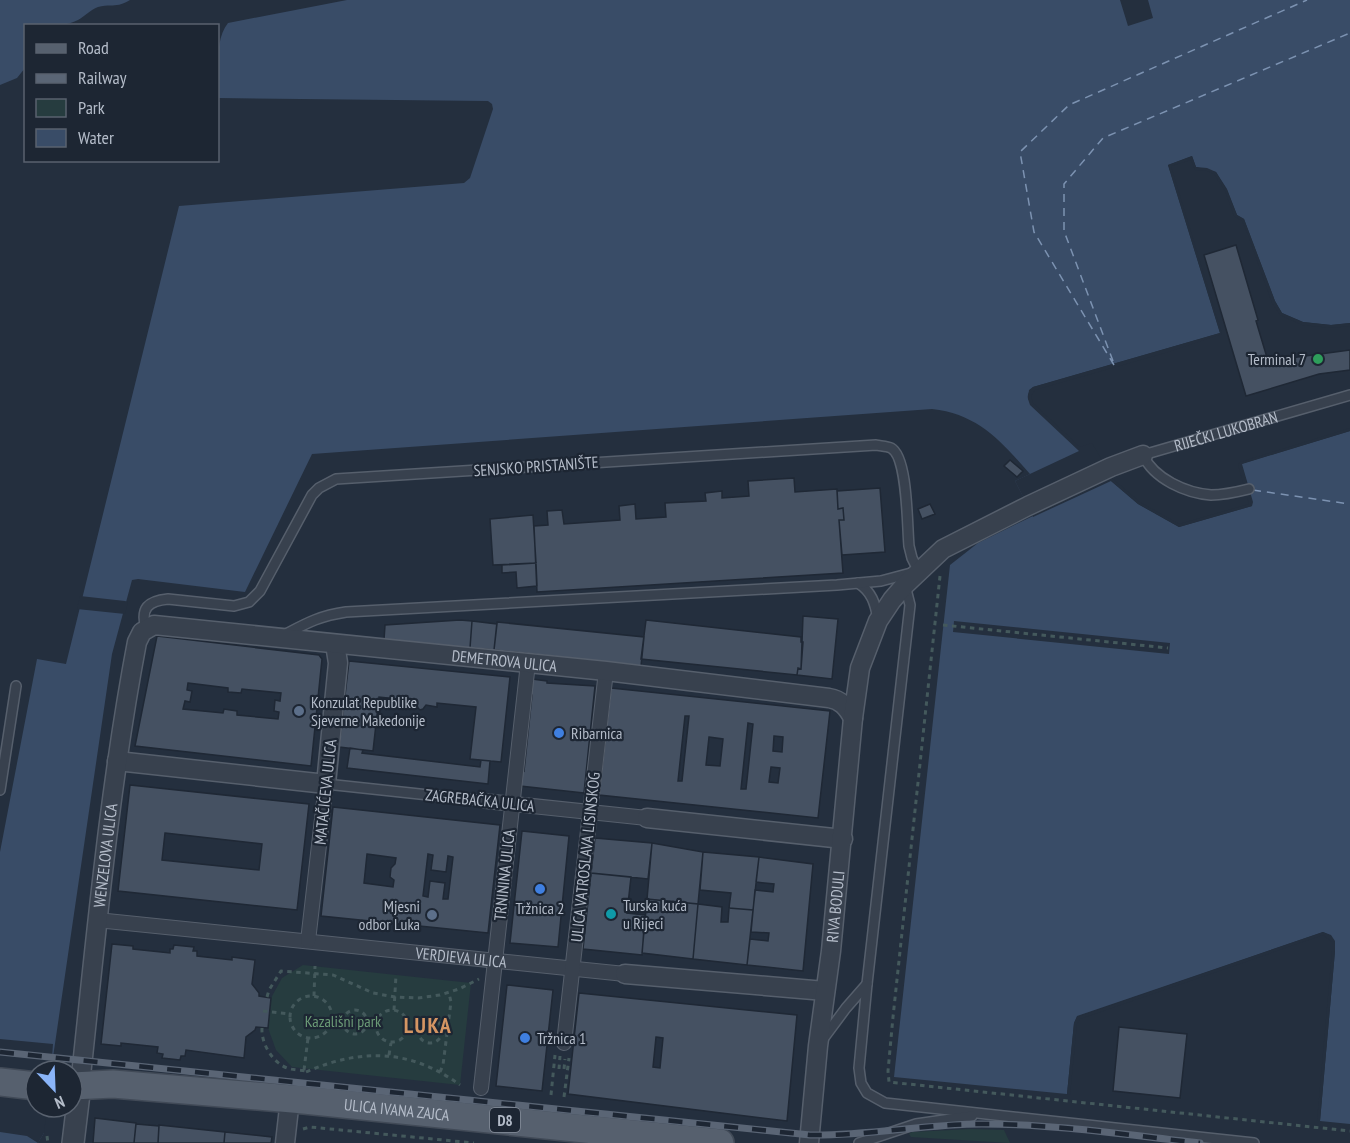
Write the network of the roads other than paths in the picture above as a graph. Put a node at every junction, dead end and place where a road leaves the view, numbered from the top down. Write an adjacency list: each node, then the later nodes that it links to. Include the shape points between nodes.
1 (1350, 394): 2 (lane, RIJEČKI LUKOBRAN)
2 (1143, 455): 3 (lane, via 1155,472 1193,491 1215,495); 4 (street, RIJEČKI LUKOBRAN)
3 (1249, 489)
4 (1028, 506): 5 (street, RIVA BODULI, via 956,540)
5 (914, 576): 6 (lane); 7 (street, RIVA BODULI); 8 (lane, SENJSKO PRISTANIŠTE, via 903,468 891,448 876,445 336,479 312,495 260,591 249,602 234,606 157,600 145,609); 30 (lane)
6 (858, 583): 7 (lane, via 872,596); 9 (lane, via 346,612 310,620)
7 (879, 621): 12 (street, RIVA BODULI)
8 (146, 629): 9 (street, DEMETROVA ULICA, via 160,624); 17 (street, WENZELOVA ULICA, via 137,642)
9 (279, 638): 10 (street, DEMETROVA ULICA)
10 (335, 644): 11 (street, DEMETROVA ULICA); 18 (street, MATAČIĆEVA ULICA, via 338,663)
11 (528, 663): 13 (street, DEMETROVA ULICA); 21 (street, TRNININA ULICA)
12 (860, 668): 15 (street, RIVA BODULI); 16 (street, RIVA BODULI)
13 (606, 671): 15 (street, DEMETROVA ULICA); 22 (street, ULICA VATROSLAVA LISINSKOG)
14 (16, 686): 19 (lane)
15 (829, 698): 16 (street, via 844,705)
16 (853, 718): 24 (street, RIVA BODULI)
17 (117, 761): 18 (street, ZAGREBAČKA ULICA); 25 (street, WENZELOVA ULICA)
18 (326, 784): 20 (lane, ZAGREBAČKA ULICA); 26 (street, MATAČIĆEVA ULICA)
19 (0, 790)
20 (485, 801): 21 (street, ZAGREBAČKA ULICA)
21 (512, 803): 22 (street, ZAGREBAČKA ULICA); 27 (street, TRNININA ULICA)
22 (590, 812): 23 (street, ZAGREBAČKA ULICA); 28 (street, ULICA VATROSLAVA LISINSKOG)
23 (648, 818): 24 (street, ZAGREBAČKA ULICA)
24 (843, 839): 31 (street, RIVA BODULI)
25 (97, 920): 26 (street, VERDIEVA ULICA); 34 (street, WENZELOVA ULICA)
26 (308, 941): 27 (street, VERDIEVA ULICA)
27 (495, 960): 28 (street, VERDIEVA ULICA); 38 (street, TRNININA ULICA)
28 (572, 968): 29 (street, VERDIEVA ULICA); 33 (street, ULICA VATROSLAVA LISINSKOG)
29 (625, 974): 31 (street, VERDIEVA ULICA)
30 (867, 984): 32 (lane); 40 (lane, via 859,1068 867,1093 885,1103)
31 (825, 991): 32 (street, RIVA BODULI)
32 (818, 1046): 46 (street, RIVA BODULI)
33 (563, 1052)
34 (79, 1059)
35 (0, 1082): 36 (main road)
36 (24, 1085)
37 (84, 1086): 39 (main road, ULICA IVANA ZAJCA / D8, via 113,1084)
38 (481, 1088)
39 (291, 1099): 42 (street); 45 (main road, ULICA IVANA ZAJCA / D8)
40 (992, 1114): 43 (lane); 47 (lane, via 916,1124)
41 (74, 1119): 44 (street)
42 (292, 1137)
43 (1234, 1142): 48 (lane)
44 (73, 1143)
45 (720, 1143)
46 (809, 1143)
47 (859, 1143)
48 (1254, 1143)

